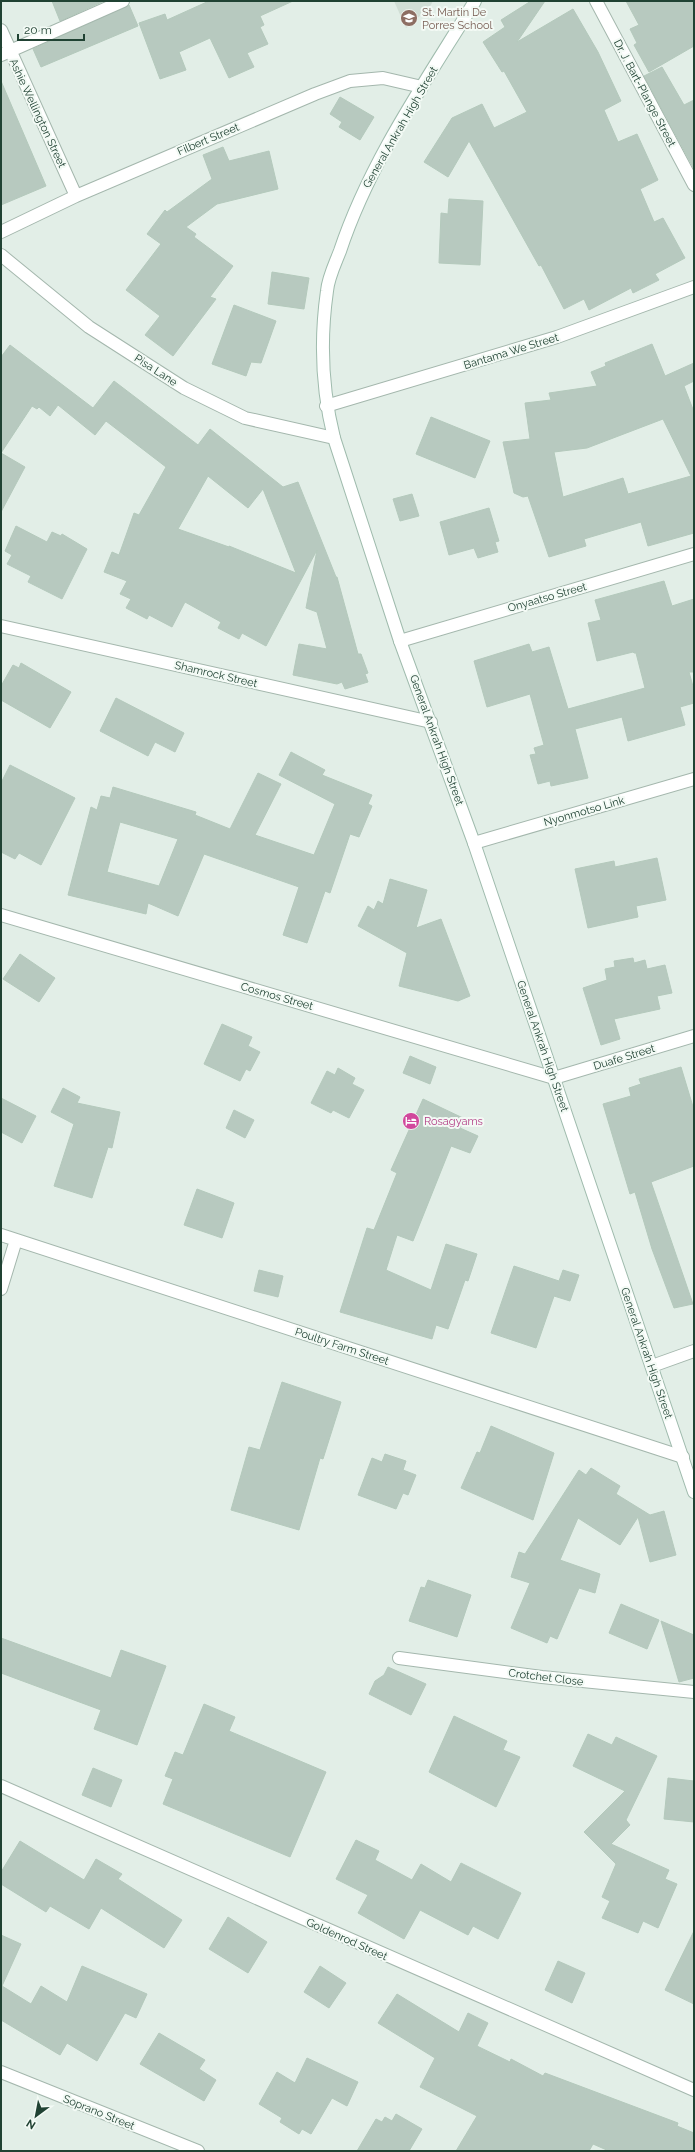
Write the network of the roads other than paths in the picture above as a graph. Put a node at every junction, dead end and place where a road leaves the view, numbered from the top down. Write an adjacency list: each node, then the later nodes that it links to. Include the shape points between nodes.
1 (124, 1): 5 (street)
2 (475, 1): 6 (street, General Ankrah High Street)
3 (596, 1): 7 (street, Dr. J. Bart-Plange Street)
4 (1, 30): 5 (street, Ashie Wellington Street)
5 (5, 53): 8 (street, Ashie Wellington Street)
6 (422, 87): 8 (street, Filbert Street, via 383,78 350,81); 12 (street, General Ankrah High Street, via 373,172 349,222 327,290 322,348)
7 (694, 185)
8 (76, 196): 9 (street, Filbert Street)
9 (1, 232)
10 (1, 255): 13 (street, Pisa Lane, via 89,327 184,388 245,418)
11 (694, 287): 12 (street, Bantama We Street, via 557,337)
12 (326, 406): 13 (street, General Ankrah High Street)
13 (334, 438): 16 (street, General Ankrah High Street)
14 (694, 554): 16 (street, Onyaatso Street)
15 (1, 626): 17 (street, Shamrock Street)
16 (400, 641): 17 (street, General Ankrah High Street)
17 (431, 722): 19 (street, General Ankrah High Street)
18 (694, 779): 19 (street, Nyonmotso Link)
19 (474, 843): 22 (street, General Ankrah High Street)
20 (1, 915): 22 (street, Cosmos Street)
21 (694, 1036): 22 (street, Duafe Street)
22 (554, 1078): 27 (street, General Ankrah High Street)
23 (1, 1235): 24 (street, Poultry Farm Street)
24 (16, 1240): 25 (street); 28 (street, Poultry Farm Street)
25 (1, 1289)
26 (694, 1351): 27 (street)
27 (652, 1366): 28 (street, General Ankrah High Street)
28 (683, 1457): 29 (street, General Ankrah High Street)
29 (694, 1492)
30 (399, 1658): 31 (street, Crotchet Close, via 542,1677)
31 (694, 1692)
32 (1, 1786): 34 (street, Goldenrod Street)
33 (1, 2072): 35 (street, Soprano Street)
34 (694, 2090)
35 (198, 2151)

